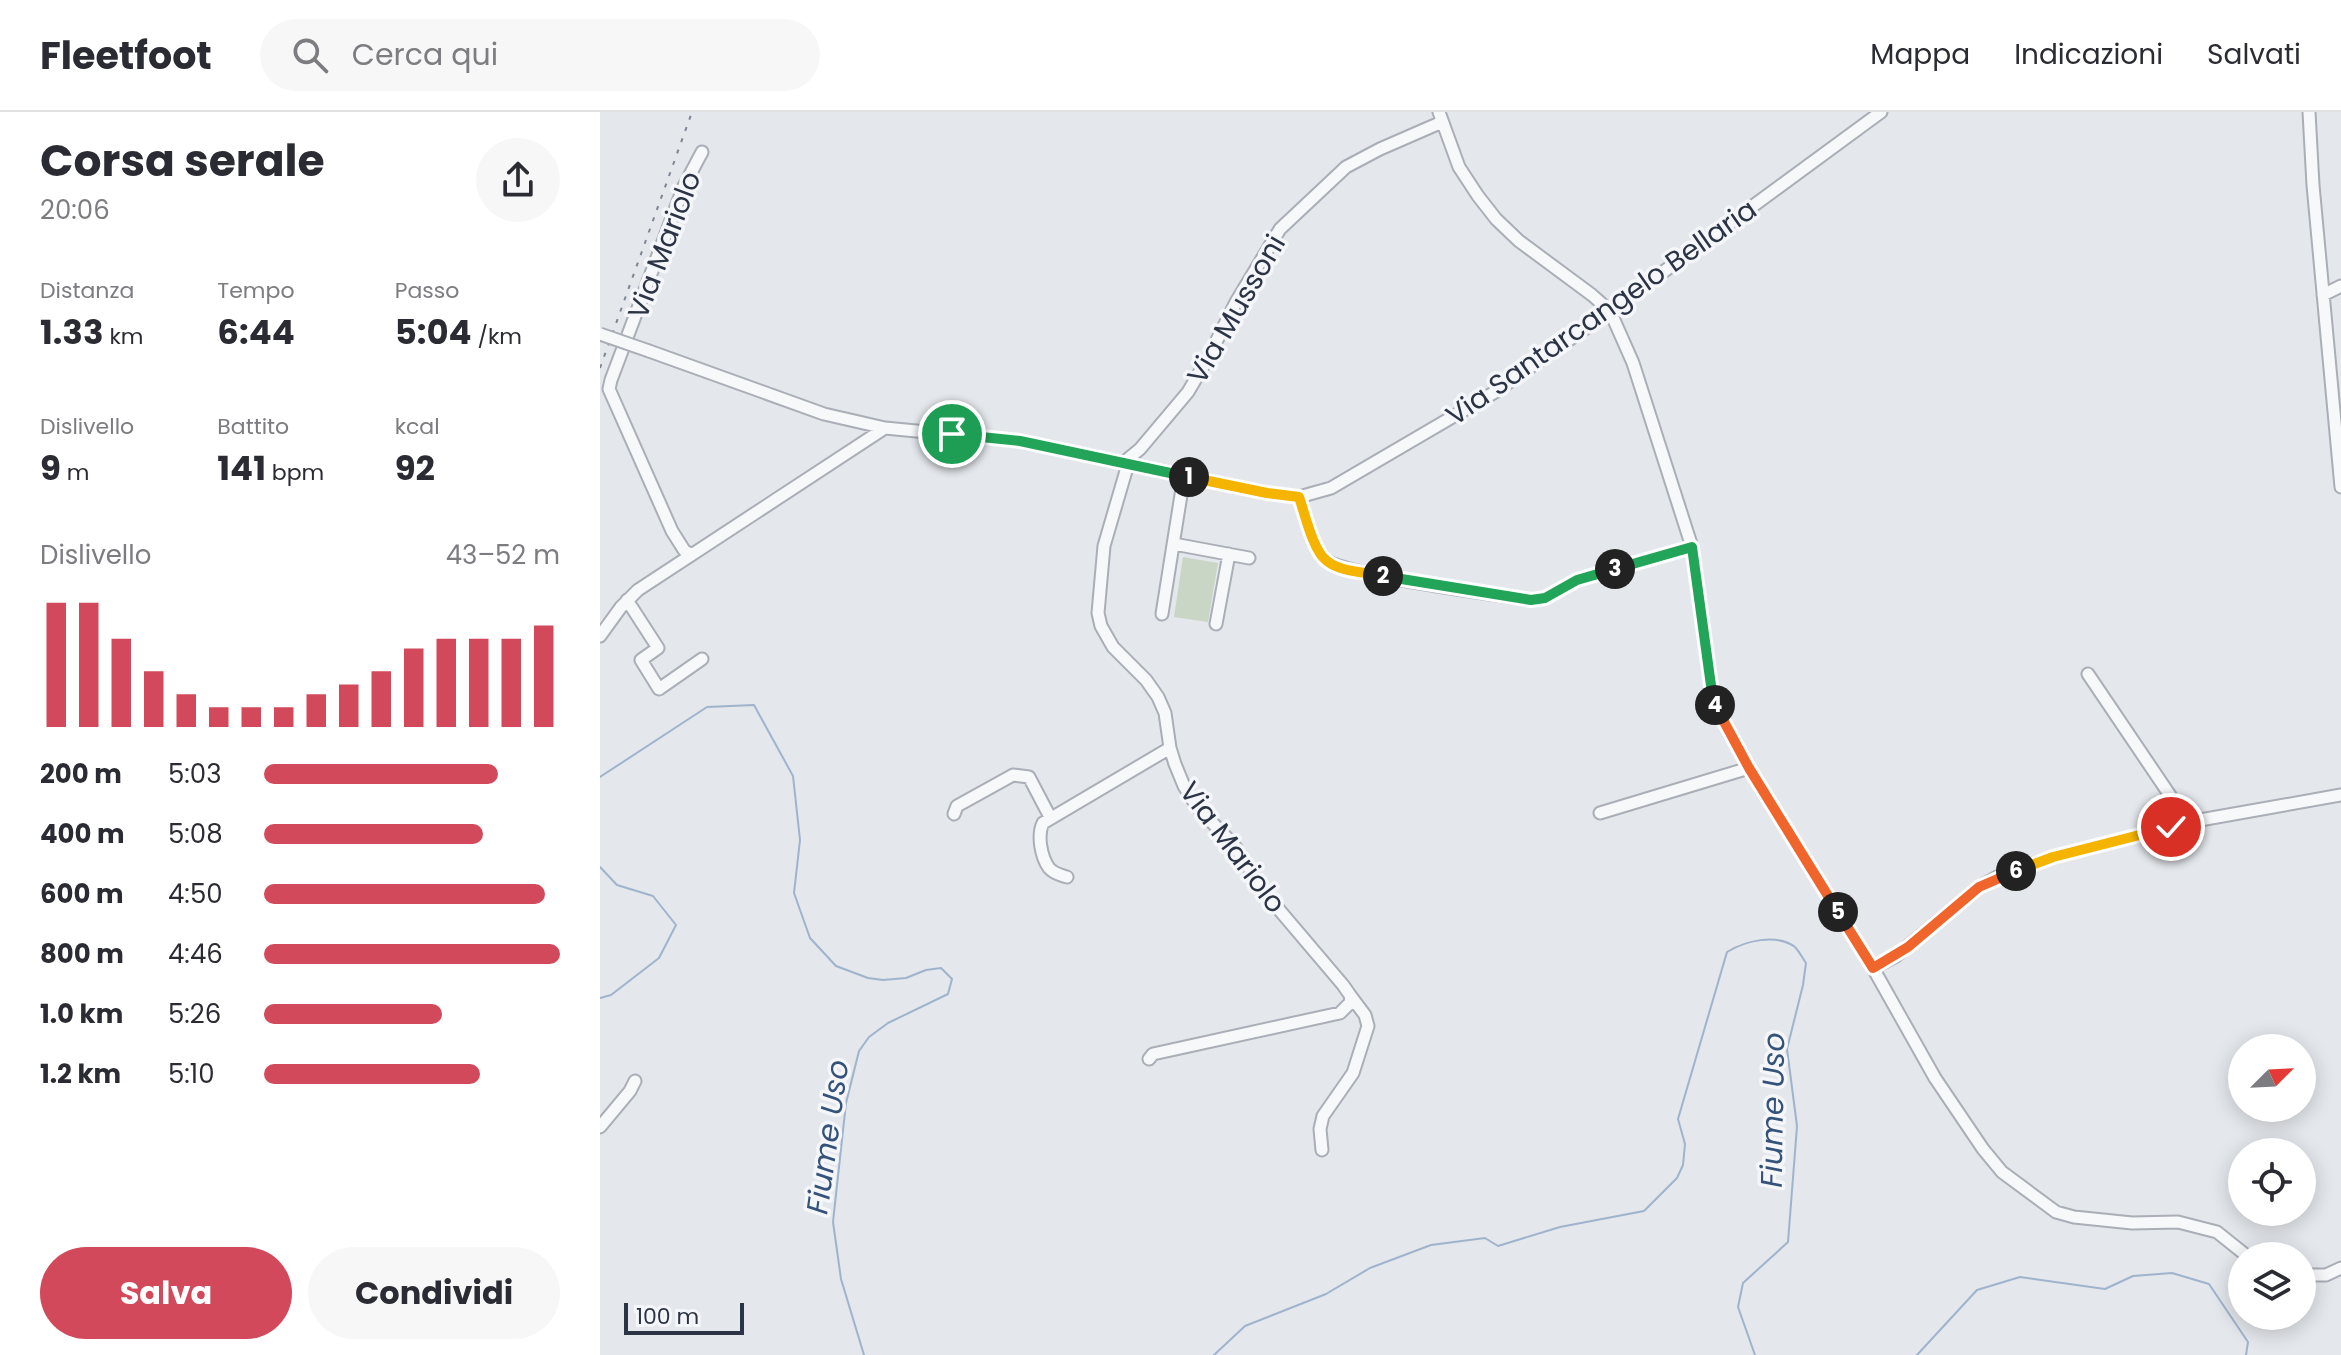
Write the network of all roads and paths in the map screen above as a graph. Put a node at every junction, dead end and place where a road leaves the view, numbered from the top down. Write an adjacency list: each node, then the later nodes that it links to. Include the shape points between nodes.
1 (1881, 112): 7 (street, Via Santarcangelo Bellaria)
2 (2309, 112): 6 (street)
3 (1441, 117): 7 (street, via 1459,167 1496,219); 10 (street, Via Mussoni, via 1346,167 1280,229 1188,392)
4 (702, 152): 17 (street, Via Mariolo, via 684,186 609,389 672,531)
5 (2341, 286): 6 (street)
6 (2323, 295): 12 (street)
7 (1610, 311): 13 (street, Via Santarcangelo Bellaria, via 1495,392 1331,488); 15 (street, via 1633,363)
8 (600, 334): 9 (street, Via Santarcangelo Bellaria, bridge, via 824,414)
9 (885, 428): 10 (street, Via Santarcangelo Bellaria, via 1020,441); 17 (street)
10 (1125, 464): 11 (street, Via Santarcangelo Bellaria); 25 (street, Via Mariolo, via 1104,546 1098,613 1106,637 1158,697)
11 (1184, 476): 13 (street, Via Santarcangelo Bellaria); 14 (street)
12 (2341, 487)
13 (1299, 497): 15 (street, via 1319,553 1328,562 1531,600 1577,580)
14 (1174, 544): 16 (street); 20 (street)
15 (1692, 547): 26 (street, via 1713,700)
16 (1229, 554): 18 (street); 21 (street)
17 (691, 555): 19 (street)
18 (1249, 558)
19 (627, 600): 22 (street); 23 (street, via 658,648 641,660 659,689)
20 (1162, 614)
21 (1216, 624)
22 (600, 636)
23 (702, 659)
24 (2088, 674): 31 (street)
25 (1170, 748): 30 (street); 34 (street, Via Mariolo, via 1198,808 1234,845 1265,893)
26 (1749, 768): 28 (street); 33 (street)
27 (2341, 795): 31 (street)
28 (1600, 813)
29 (954, 814): 30 (street, via 957,806 1013,775 1029,777)
30 (1050, 817): 32 (street, via 1039,830 1041,845 1049,868)
31 (2188, 822): 33 (street, via 1997,877)
32 (1067, 877)
33 (1873, 968): 39 (street, via 1935,1078 2002,1172 2056,1212 2132,1223 2178,1222 2217,1232)
34 (1350, 995): 35 (street, via 1351,1002 1340,1013); 38 (street, Via Mariolo, via 1368,1026 1353,1073 1323,1116)
35 (1149, 1059)
36 (635, 1081): 37 (street)
37 (600, 1127)
38 (1322, 1150)
39 (2230, 1242)
40 (2341, 1268): 41 (street)
41 (2316, 1275)

